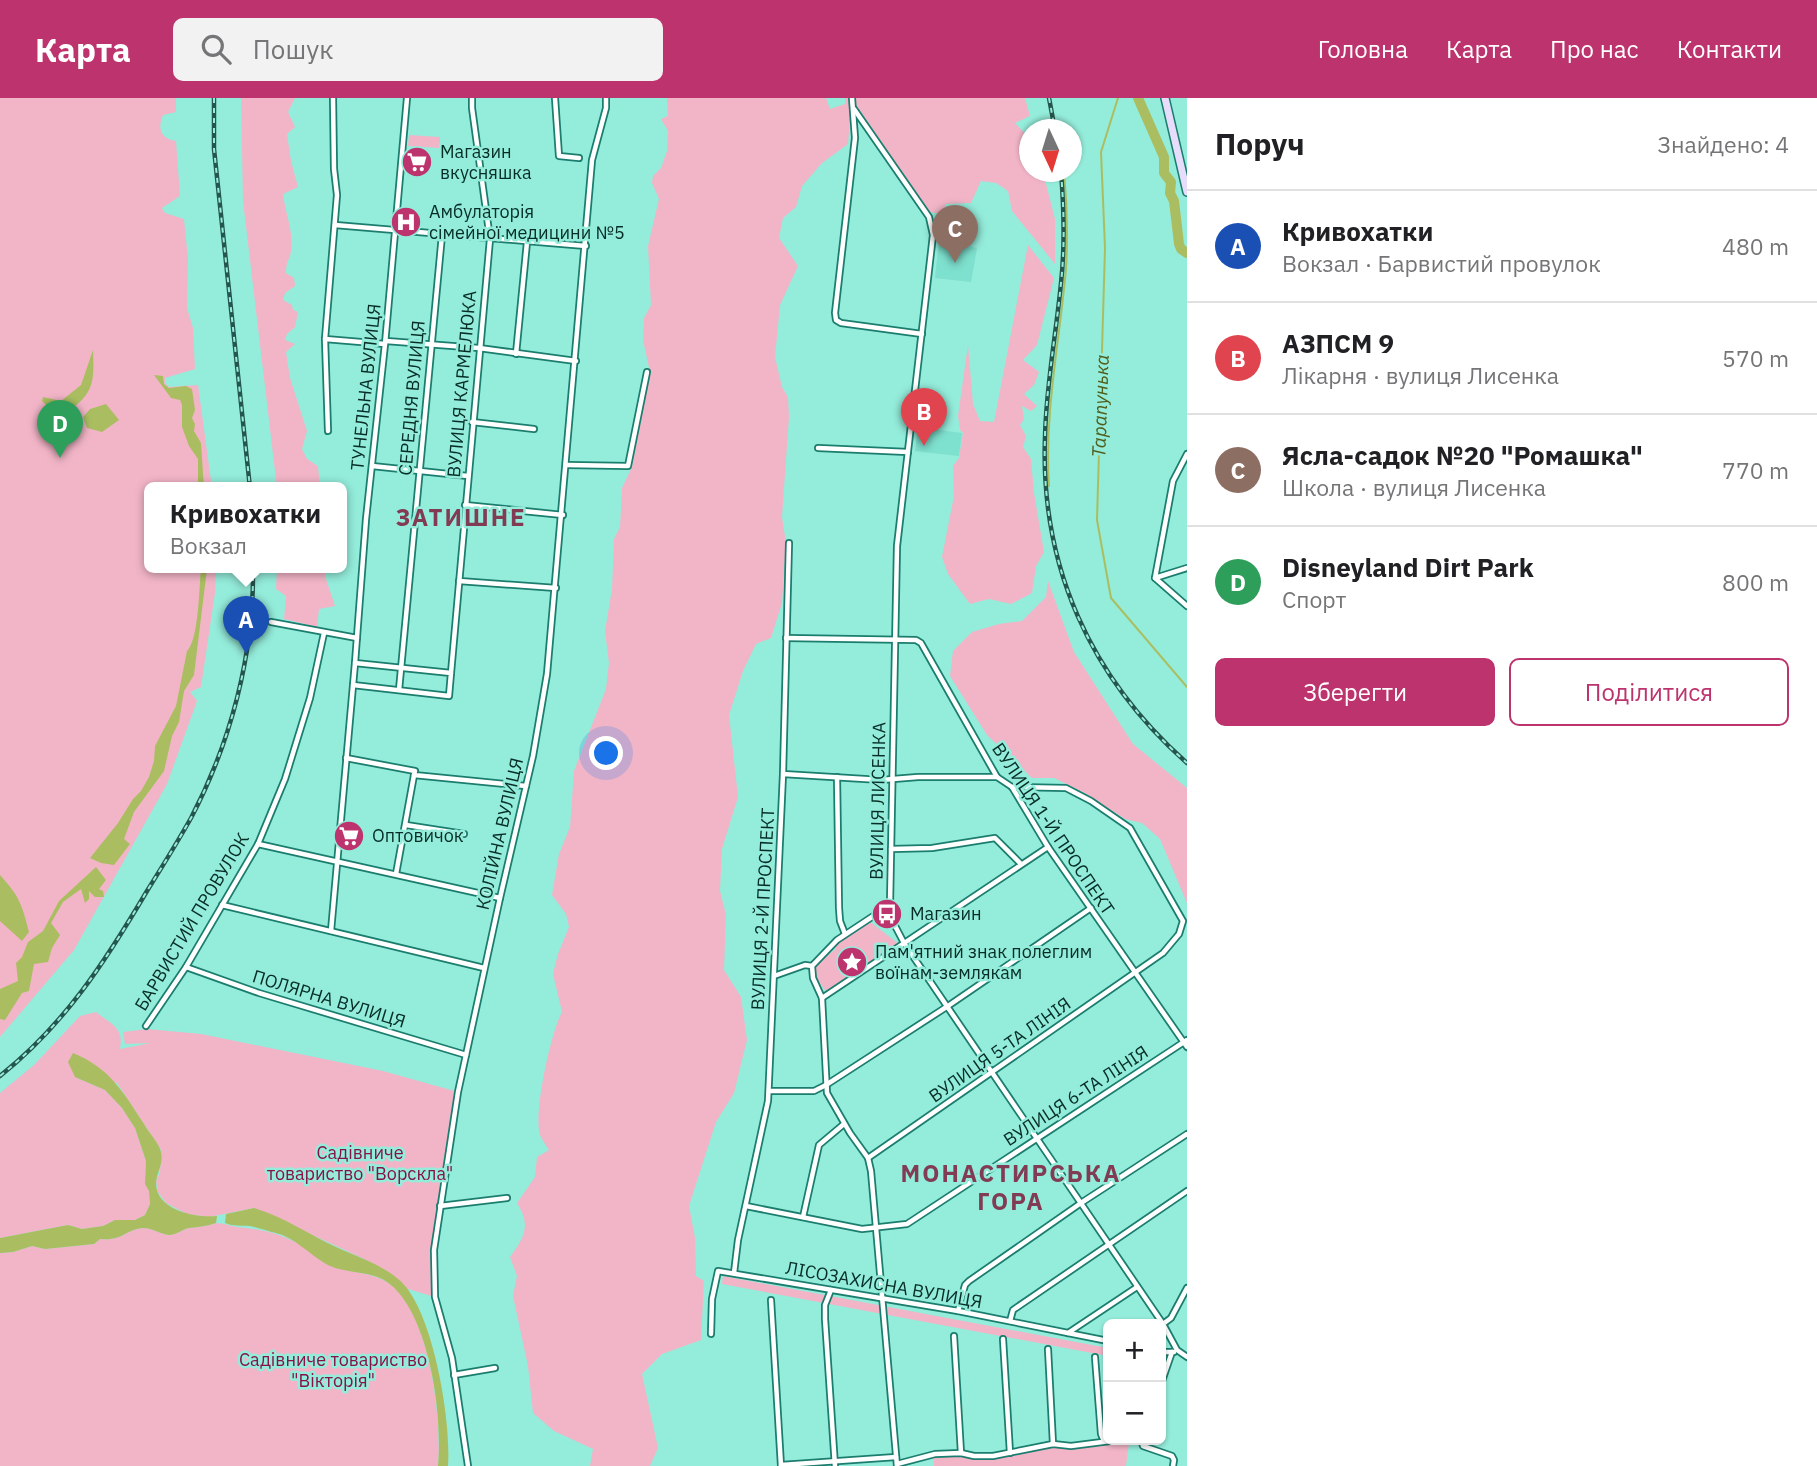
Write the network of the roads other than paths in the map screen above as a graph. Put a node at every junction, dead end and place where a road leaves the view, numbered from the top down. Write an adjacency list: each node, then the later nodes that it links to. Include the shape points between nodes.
1 (333, 98): 11 (street)
2 (407, 98): 12 (street, ТУНЕЛЬНА ВУЛИЦЯ)
3 (472, 98): 14 (street, ВУЛИЦЯ КАРМЕЛЮКА)
4 (555, 98): 9 (street, via 559,156)
5 (606, 98): 16 (street, КОЛІЙНА ВУЛИЦЯ, via 592,160)
6 (852, 98): 8 (street)
7 (1165, 98): 10 (street)
8 (854, 109): 17 (street, ВУЛИЦЯ ЛИСЕНКА, via 932,226); 17 (street, via 836,320)
9 (579, 159)
10 (1187, 192)
11 (335, 225): 12 (street); 18 (street)
12 (395, 231): 13 (street); 19 (street, ТУНЕЛЬНА ВУЛИЦЯ)
13 (442, 235): 14 (street); 20 (street, СЕРЕДНЯ ВУЛИЦЯ)
14 (490, 239): 15 (street); 21 (street, ВУЛИЦЯ КАРМЕЛЮКА)
15 (527, 242): 16 (street); 22 (street)
16 (586, 246): 23 (street, КОЛІЙНА ВУЛИЦЯ)
17 (922, 334): 29 (street, ВУЛИЦЯ ЛИСЕНКА)
18 (325, 338): 19 (street); 27 (street)
19 (385, 343): 20 (street); 32 (street, ТУНЕЛЬНА ВУЛИЦЯ)
20 (431, 346): 21 (street); 33 (street, СЕРЕДНЯ ВУЛИЦЯ)
21 (478, 348): 22 (street); 25 (street, ВУЛИЦЯ КАРМЕЛЮКА)
22 (516, 354): 23 (street)
23 (576, 361): 31 (street, КОЛІЙНА ВУЛИЦЯ)
24 (647, 372): 31 (street, via 628,466)
25 (472, 422): 26 (street); 34 (street, ВУЛИЦЯ КАРМЕЛЮКА)
26 (534, 429)
27 (328, 431)
28 (818, 448): 29 (street)
29 (908, 452): 47 (street, ВУЛИЦЯ ЛИСЕНКА, via 897,546)
30 (1187, 454): 39 (street, via 1173,481)
31 (567, 465): 36 (street, КОЛІЙНА ВУЛИЦЯ)
32 (372, 466): 33 (street); 45 (street, ТУНЕЛЬНА ВУЛИЦЯ)
33 (419, 472): 34 (street); 49 (street, СЕРЕДНЯ ВУЛИЦЯ)
34 (468, 476): 35 (street, ВУЛИЦЯ КАРМЕЛЮКА)
35 (465, 505): 36 (street); 40 (street, ВУЛИЦЯ КАРМЕЛЮКА)
36 (563, 515): 41 (street, КОЛІЙНА ВУЛИЦЯ)
37 (789, 542): 46 (street, ВУЛИЦЯ 2-Й ПРОСПЕКТ)
38 (1187, 568): 39 (street)
39 (1155, 578): 42 (street)
40 (459, 581): 41 (street); 50 (street, ВУЛИЦЯ КАРМЕЛЮКА)
41 (556, 588): 59 (street, КОЛІЙНА ВУЛИЦЯ, via 547,674)
42 (1187, 606)
43 (271, 622): 44 (street)
44 (324, 634): 45 (street); 63 (street, БАРВИСТИЙ ПРОВУЛОК, via 285,779)
45 (357, 638): 48 (street, ТУНЕЛЬНА ВУЛИЦЯ)
46 (786, 638): 47 (street); 54 (street, ВУЛИЦЯ 2-Й ПРОСПЕКТ)
47 (895, 639): 57 (street, ВУЛИЦЯ 1-Й ПРОСПЕКТ, via 921,643); 58 (street, ВУЛИЦЯ ЛИСЕНКА)
48 (355, 663): 49 (street); 51 (street, ТУНЕЛЬНА ВУЛИЦЯ)
49 (401, 668): 50 (street); 52 (street, СЕРЕДНЯ ВУЛИЦЯ)
50 (452, 673): 52 (street, via 449,696)
51 (353, 685): 52 (street); 53 (street, ТУНЕЛЬНА ВУЛИЦЯ)
52 (399, 690)
53 (346, 758): 55 (street, via 415,771); 66 (street, ТУНЕЛЬНА ВУЛИЦЯ)
54 (783, 774): 56 (street); 80 (street, ВУЛИЦЯ 2-Й ПРОСПЕКТ)
55 (414, 775): 59 (street); 61 (street)
56 (837, 777): 58 (street); 74 (street, via 839,908)
57 (998, 777): 58 (street); 60 (street, ВУЛИЦЯ 1-Й ПРОСПЕКТ)
58 (891, 780): 65 (street, ВУЛИЦЯ ЛИСЕНКА)
59 (526, 786): 69 (street, КОЛІЙНА ВУЛИЦЯ)
60 (1012, 787): 64 (street, ВУЛИЦЯ 1-Й ПРОСПЕКТ); 79 (street, ВУЛИЦЯ 5-ТА ЛІНІЯ, via 1066,788 1129,828 1183,921 1163,953)
61 (405, 825): 62 (street); 68 (street)
62 (464, 834)
63 (258, 844): 66 (street); 71 (street, БАРВИСТИЙ ПРОВУЛОК)
64 (1048, 846): 67 (street); 72 (street, ВУЛИЦЯ 1-Й ПРОСПЕКТ)
65 (891, 849): 67 (street, via 995,838); 70 (street, ВУЛИЦЯ ЛИСЕНКА)
66 (336, 860): 68 (street); 73 (street, ТУНЕЛЬНА ВУЛИЦЯ)
67 (1021, 864): 75 (street)
68 (396, 874): 69 (street)
69 (500, 898): 78 (street, КОЛІЙНА ВУЛИЦЯ)
70 (890, 904): 74 (street, ВУЛИЦЯ ЛИСЕНКА); 75 (street)
71 (222, 905): 73 (street); 77 (street, БАРВИСТИЙ ПРОВУЛОК)
72 (1091, 908): 79 (street, ВУЛИЦЯ 1-Й ПРОСПЕКТ); 82 (street)
73 (331, 931): 78 (street)
74 (845, 934): 76 (street, ВУЛИЦЯ ЛИСЕНКА)
75 (904, 943): 81 (street); 82 (street)
76 (812, 966): 80 (street); 81 (street)
77 (186, 967): 83 (street, БАРВИСТИЙ ПРОВУЛОК); 85 (street, ПОЛЯРНА ВУЛИЦЯ)
78 (484, 968): 85 (street, КОЛІЙНА ВУЛИЦЯ)
79 (1135, 972): 84 (street, ВУЛИЦЯ 1-Й ПРОСПЕКТ); 86 (street, ВУЛИЦЯ 5-ТА ЛІНІЯ)
80 (774, 976): 88 (street, ВУЛИЦЯ 2-Й ПРОСПЕКТ)
81 (822, 998): 87 (street)
82 (948, 1006): 86 (street); 87 (street)
83 (146, 1026)
84 (1186, 1043): 91 (street, ВУЛИЦЯ 6-ТА ЛІНІЯ)
85 (466, 1055): 96 (street, КОЛІЙНА ВУЛИЦЯ)
86 (992, 1073): 91 (street); 92 (street, ВУЛИЦЯ 5-ТА ЛІНІЯ)
87 (825, 1085): 88 (street, via 814,1091); 89 (street)
88 (769, 1091): 97 (street, ВУЛИЦЯ 2-Й ПРОСПЕКТ)
89 (845, 1124): 92 (street); 98 (street, via 819,1145)
90 (1187, 1134): 95 (street)
91 (1037, 1138): 95 (street); 99 (street, ВУЛИЦЯ 6-ТА ЛІНІЯ, via 907,1224)
92 (868, 1158): 99 (street)
93 (1187, 1191): 100 (street)
94 (507, 1198): 96 (street)
95 (1081, 1203): 100 (street); 107 (street, via 969,1281)
96 (440, 1206): 123 (street, КОЛІЙНА ВУЛИЦЯ, via 433,1262 435,1297)
97 (746, 1206): 98 (street, ВУЛИЦЯ 6-ТА ЛІНІЯ); 101 (street, ВУЛИЦЯ 2-Й ПРОСПЕКТ)
98 (803, 1217): 99 (street, ВУЛИЦЯ 6-ТА ЛІНІЯ)
99 (875, 1228): 105 (street)
100 (1109, 1245): 102 (street); 109 (street, via 1013,1310)
101 (734, 1273): 104 (street, ЛІСОЗАХИСНА ВУЛИЦЯ); 113 (street, via 718,1271)
102 (1137, 1287): 108 (street); 112 (street)
103 (1187, 1288): 110 (street)
104 (831, 1290): 105 (street, ЛІСОЗАХИСНА ВУЛИЦЯ); 132 (street, via 825,1319)
105 (881, 1298): 107 (street, ЛІСОЗАХИСНА ВУЛИЦЯ); 131 (street)
106 (771, 1300): 135 (street)
107 (958, 1311): 109 (street, ЛІСОЗАХИСНА ВУЛИЦЯ)
108 (1159, 1319)
109 (1010, 1321): 112 (street, ЛІСОЗАХИСНА ВУЛИЦЯ)
110 (1166, 1322)
111 (1166, 1331): 118 (street)
112 (1069, 1333): 116 (street, ЛІСОЗАХИСНА ВУЛИЦЯ)
113 (711, 1334)
114 (954, 1335): 129 (street)
115 (1003, 1339): 130 (street)
116 (1103, 1340)
117 (1048, 1349): 127 (street)
118 (1174, 1351): 119 (street); 121 (street); 124 (street)
119 (1166, 1352)
120 (1095, 1357): 125 (street)
121 (1187, 1357)
122 (495, 1368): 123 (street)
123 (454, 1375): 134 (street, КОЛІЙНА ВУЛИЦЯ)
124 (1162, 1382)
125 (1103, 1439)
126 (1103, 1441): 127 (street)
127 (1054, 1444): 130 (street)
128 (1148, 1445): 136 (street, via 1172,1456)
129 (961, 1453): 130 (street, via 982,1457); 133 (street, via 935,1454)
130 (1010, 1453)
131 (896, 1457): 132 (street); 133 (street)
132 (835, 1464): 135 (street)
133 (897, 1465)
134 (468, 1466)
135 (781, 1466)
136 (1173, 1466)

